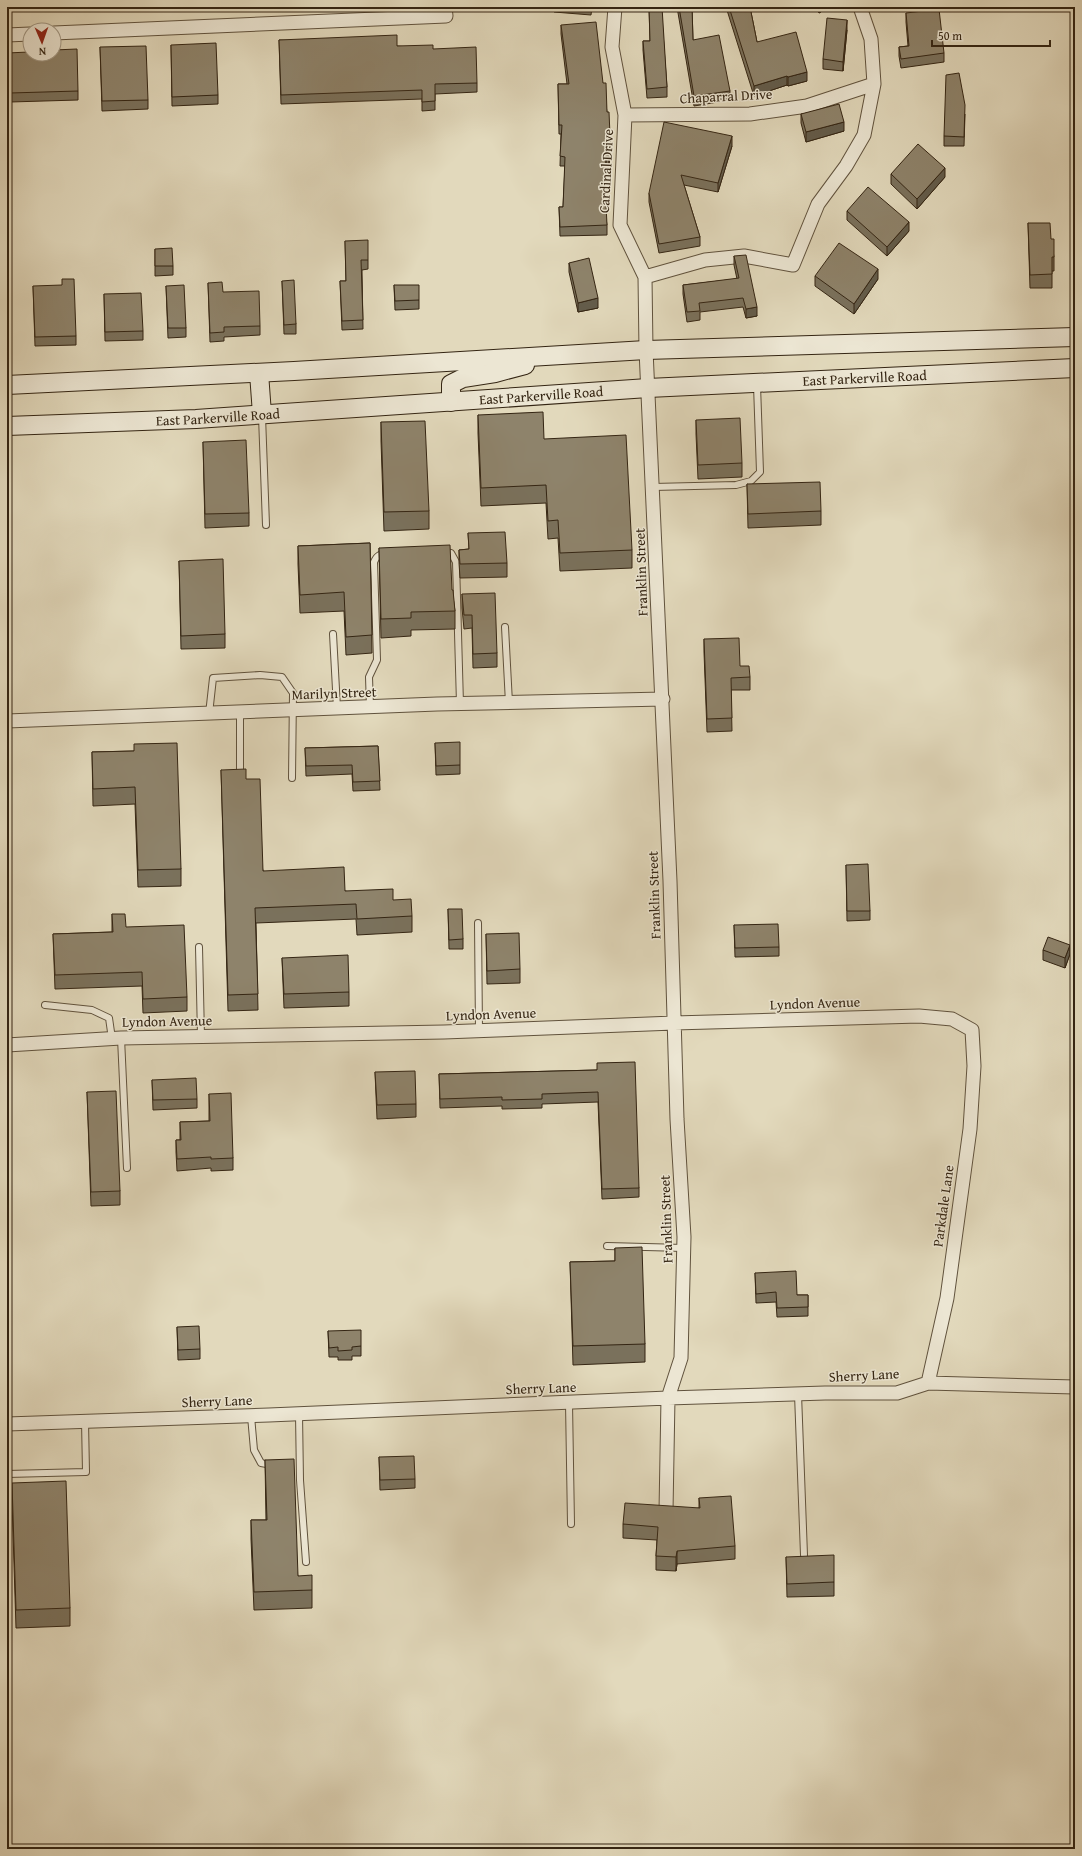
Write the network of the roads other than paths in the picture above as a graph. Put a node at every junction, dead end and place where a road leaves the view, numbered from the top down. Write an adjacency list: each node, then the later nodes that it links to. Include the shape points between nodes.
1 (445, 7): 4 (street, via 446,16)
2 (615, 7): 8 (street, Cardinal Drive, via 612,47)
3 (860, 7): 7 (street, via 871,39)
4 (62, 33)
5 (22, 34): 6 (street)
6 (7, 35)
7 (874, 84): 8 (street, Chaparral Drive, via 807,106 750,114); 9 (street, via 864,135 846,166 818,204 793,265 744,256 705,260)
8 (625, 115): 9 (street, Cardinal Drive, via 620,225)
9 (645, 277): 11 (street, Franklin Street)
10 (1075, 337): 11 (main road)
11 (646, 350): 12 (main road); 17 (street, Franklin Street)
12 (569, 354): 14 (main road); 18 (main road, via 495,373 463,378 452,384)
13 (1075, 368): 15 (main road, East Parkerville Road)
14 (259, 373): 16 (main road); 19 (main road)
15 (757, 383): 17 (main road, East Parkerville Road); 21 (lane, via 760,472 751,481 736,484)
16 (7, 385)
17 (648, 388): 18 (main road, East Parkerville Road); 21 (street, Franklin Street)
18 (451, 402): 19 (main road, East Parkerville Road)
19 (262, 414): 20 (main road, East Parkerville Road); 22 (lane)
20 (7, 426)
21 (654, 487): 27 (street, Franklin Street)
22 (266, 524)
23 (440, 552): 29 (lane, via 451,553 456,562)
24 (395, 553): 30 (lane, via 380,554 374,562 377,660 369,677)
25 (504, 627): 28 (lane)
26 (332, 634): 31 (lane)
27 (663, 699): 28 (street, Marilyn Street); 41 (street, Franklin Street)
28 (509, 703): 29 (street, Marilyn Street)
29 (460, 704): 30 (street, Marilyn Street)
30 (370, 707): 31 (street, Marilyn Street)
31 (337, 708): 32 (street, Marilyn Street)
32 (293, 710): 33 (street, Marilyn Street); 34 (lane, via 293,693 282,677 260,675 213,678); 37 (lane)
33 (240, 713): 34 (street, Marilyn Street); 36 (lane)
34 (208, 714): 35 (street, Marilyn Street)
35 (7, 721)
36 (240, 776)
37 (292, 778)
38 (478, 923): 43 (lane)
39 (199, 947): 44 (lane)
40 (45, 1005): 45 (lane, via 92,1010 109,1018)
41 (674, 1023): 42 (street, Lyndon Avenue, via 919,1016 952,1019); 43 (street, Lyndon Avenue); 49 (street, Franklin Street)
42 (972, 1030): 50 (street, Parkdale Lane, via 974,1066 970,1129 947,1298)
43 (479, 1031): 44 (street, Lyndon Avenue)
44 (201, 1036): 45 (street, Lyndon Avenue)
45 (117, 1038): 46 (street, Lyndon Avenue); 47 (lane)
46 (7, 1045)
47 (127, 1168)
48 (607, 1246): 49 (lane)
49 (684, 1248): 53 (street, Franklin Street, via 681,1358)
50 (928, 1383): 51 (street, Sherry Lane); 52 (street, Sherry Lane, via 897,1393)
51 (1075, 1387)
52 (798, 1394): 53 (street, Sherry Lane); 63 (lane)
53 (668, 1398): 54 (street, Sherry Lane); 61 (street, Franklin Street)
54 (569, 1403): 55 (street, Sherry Lane); 62 (lane)
55 (299, 1414): 56 (street, Sherry Lane); 64 (lane, via 296,1465)
56 (251, 1416): 57 (street, Sherry Lane); 59 (lane, via 254,1450 261,1463)
57 (85, 1421): 58 (street, Sherry Lane); 60 (lane, via 86,1472)
58 (7, 1424)
59 (280, 1466)
60 (7, 1474)
61 (666, 1510)
62 (571, 1524)
63 (804, 1555)
64 (306, 1562)
65 (7, 1579): 66 (lane)
66 (7, 1596)

